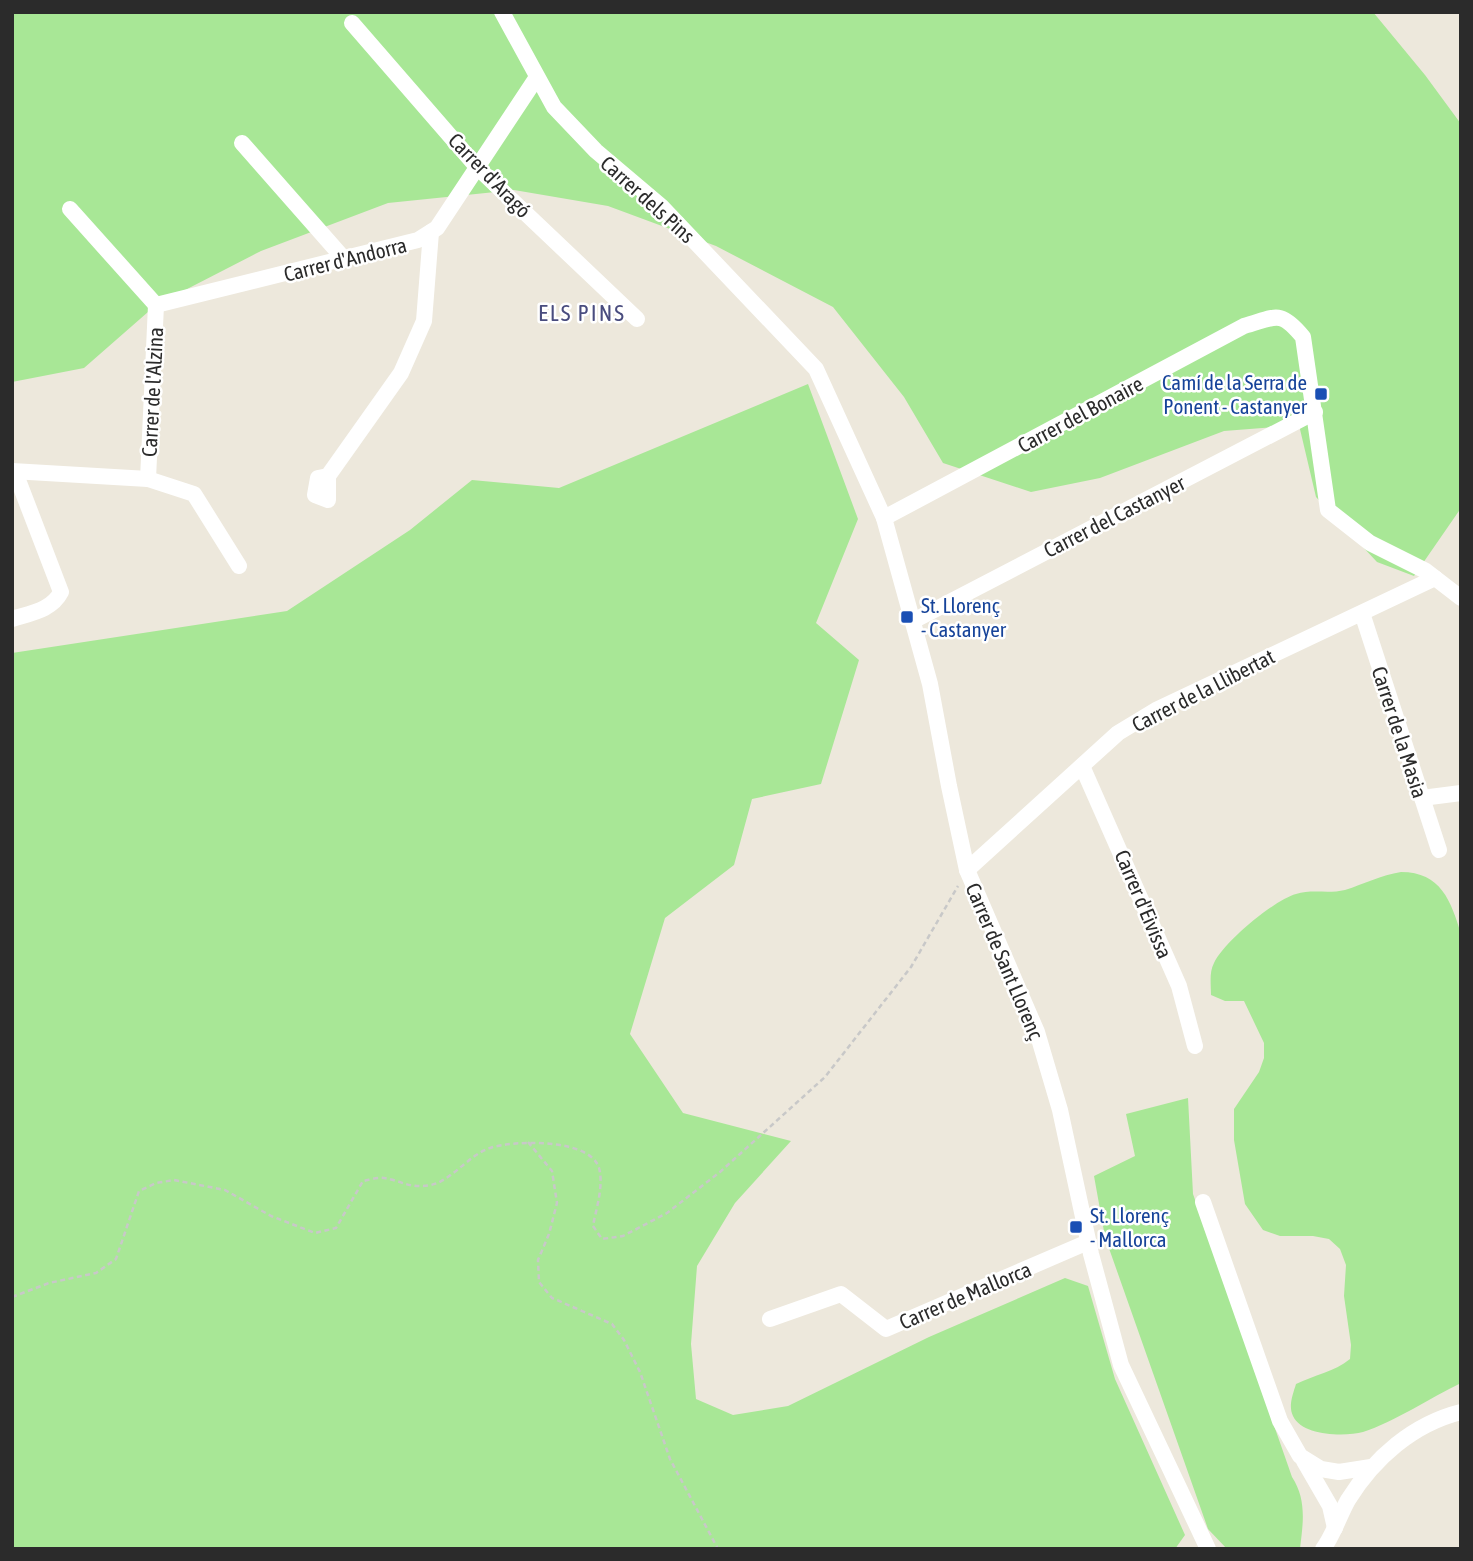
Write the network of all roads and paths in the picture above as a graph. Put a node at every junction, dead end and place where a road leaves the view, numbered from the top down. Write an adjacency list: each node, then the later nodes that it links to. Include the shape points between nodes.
1 (502, 12): 3 (street, Carrer dels Pins)
2 (352, 23): 5 (street, Carrer d'Aragó)
3 (537, 77): 5 (street, Carrer d'Andorra); 11 (street, Carrer dels Pins, via 554,107 579,134 661,206)
4 (242, 143): 8 (street)
5 (477, 167): 7 (street, Carrer d'Andorra); 10 (street, Carrer d'Aragó)
6 (70, 209): 9 (street)
7 (431, 232): 8 (street, Carrer d'Andorra, via 418,240); 14 (street, via 424,321 401,373)
8 (345, 260): 9 (street, Carrer d'Andorra)
9 (156, 305): 15 (street, Carrer de l'Alzina)
10 (637, 318)
11 (816, 369): 16 (street, Carrer de Sant Llorenç)
12 (1315, 412): 16 (street, Carrer del Bonaire, via 1303,337 1290,321 1278,316 1244,326); 18 (street, via 1328,510 1370,543); 22 (street, Carrer del Castanyer)
13 (14, 471): 15 (street); 21 (street, via 61,592 50,606)
14 (328, 476)
15 (148, 479): 17 (street, via 194,494)
16 (884, 519): 22 (street, Carrer de Sant Llorenç)
17 (239, 566)
18 (1435, 578): 19 (street); 20 (street, Carrer de la Llibertat)
19 (1461, 598)
20 (1362, 613): 23 (street, Carrer de la Llibertat, via 1156,710 1118,733); 25 (street, Carrer de la Masia)
21 (12, 619)
22 (912, 621): 27 (street, Carrer de Sant Llorenç, via 930,684)
23 (1082, 766): 27 (street, Carrer de la Llibertat); 28 (street, Carrer d'Eivissa, via 1179,986)
24 (1461, 793): 25 (street)
25 (1422, 798): 26 (street, Carrer de la Masia)
26 (1438, 850)
27 (967, 870): 29 (path, via 911,967 825,1077 720,1172 667,1213 623,1236 602,1239 593,1226 600,1194 599,1167 594,1160 588,1153); 31 (street, Carrer de Sant Llorenç, via 1037,1032 1060,1110)
28 (1195, 1046)
29 (527, 1142): 32 (path, via 488,1148 434,1185 409,1187 382,1177 363,1181 336,1228 315,1233 271,1216 225,1190 174,1180 156,1183 139,1191 116,1259 96,1272); 38 (path, via 552,1171 557,1203 538,1260 539,1282 552,1298 612,1324 624,1340 670,1459)
30 (1203, 1202): 35 (street, via 1280,1421)
31 (1088, 1242): 33 (street, Carrer de Mallorca, via 886,1329 841,1294); 39 (street, Carrer de Sant Llorenç, via 1121,1365)
32 (12, 1297)
33 (770, 1319)
34 (1461, 1412): 36 (street, via 1438,1418 1405,1437)
35 (1300, 1456): 36 (street, via 1321,1469 1339,1472); 37 (street, via 1330,1506)
36 (1371, 1467): 37 (street)
37 (1335, 1528): 40 (street)
38 (718, 1549)
39 (1208, 1549)
40 (1324, 1549)

